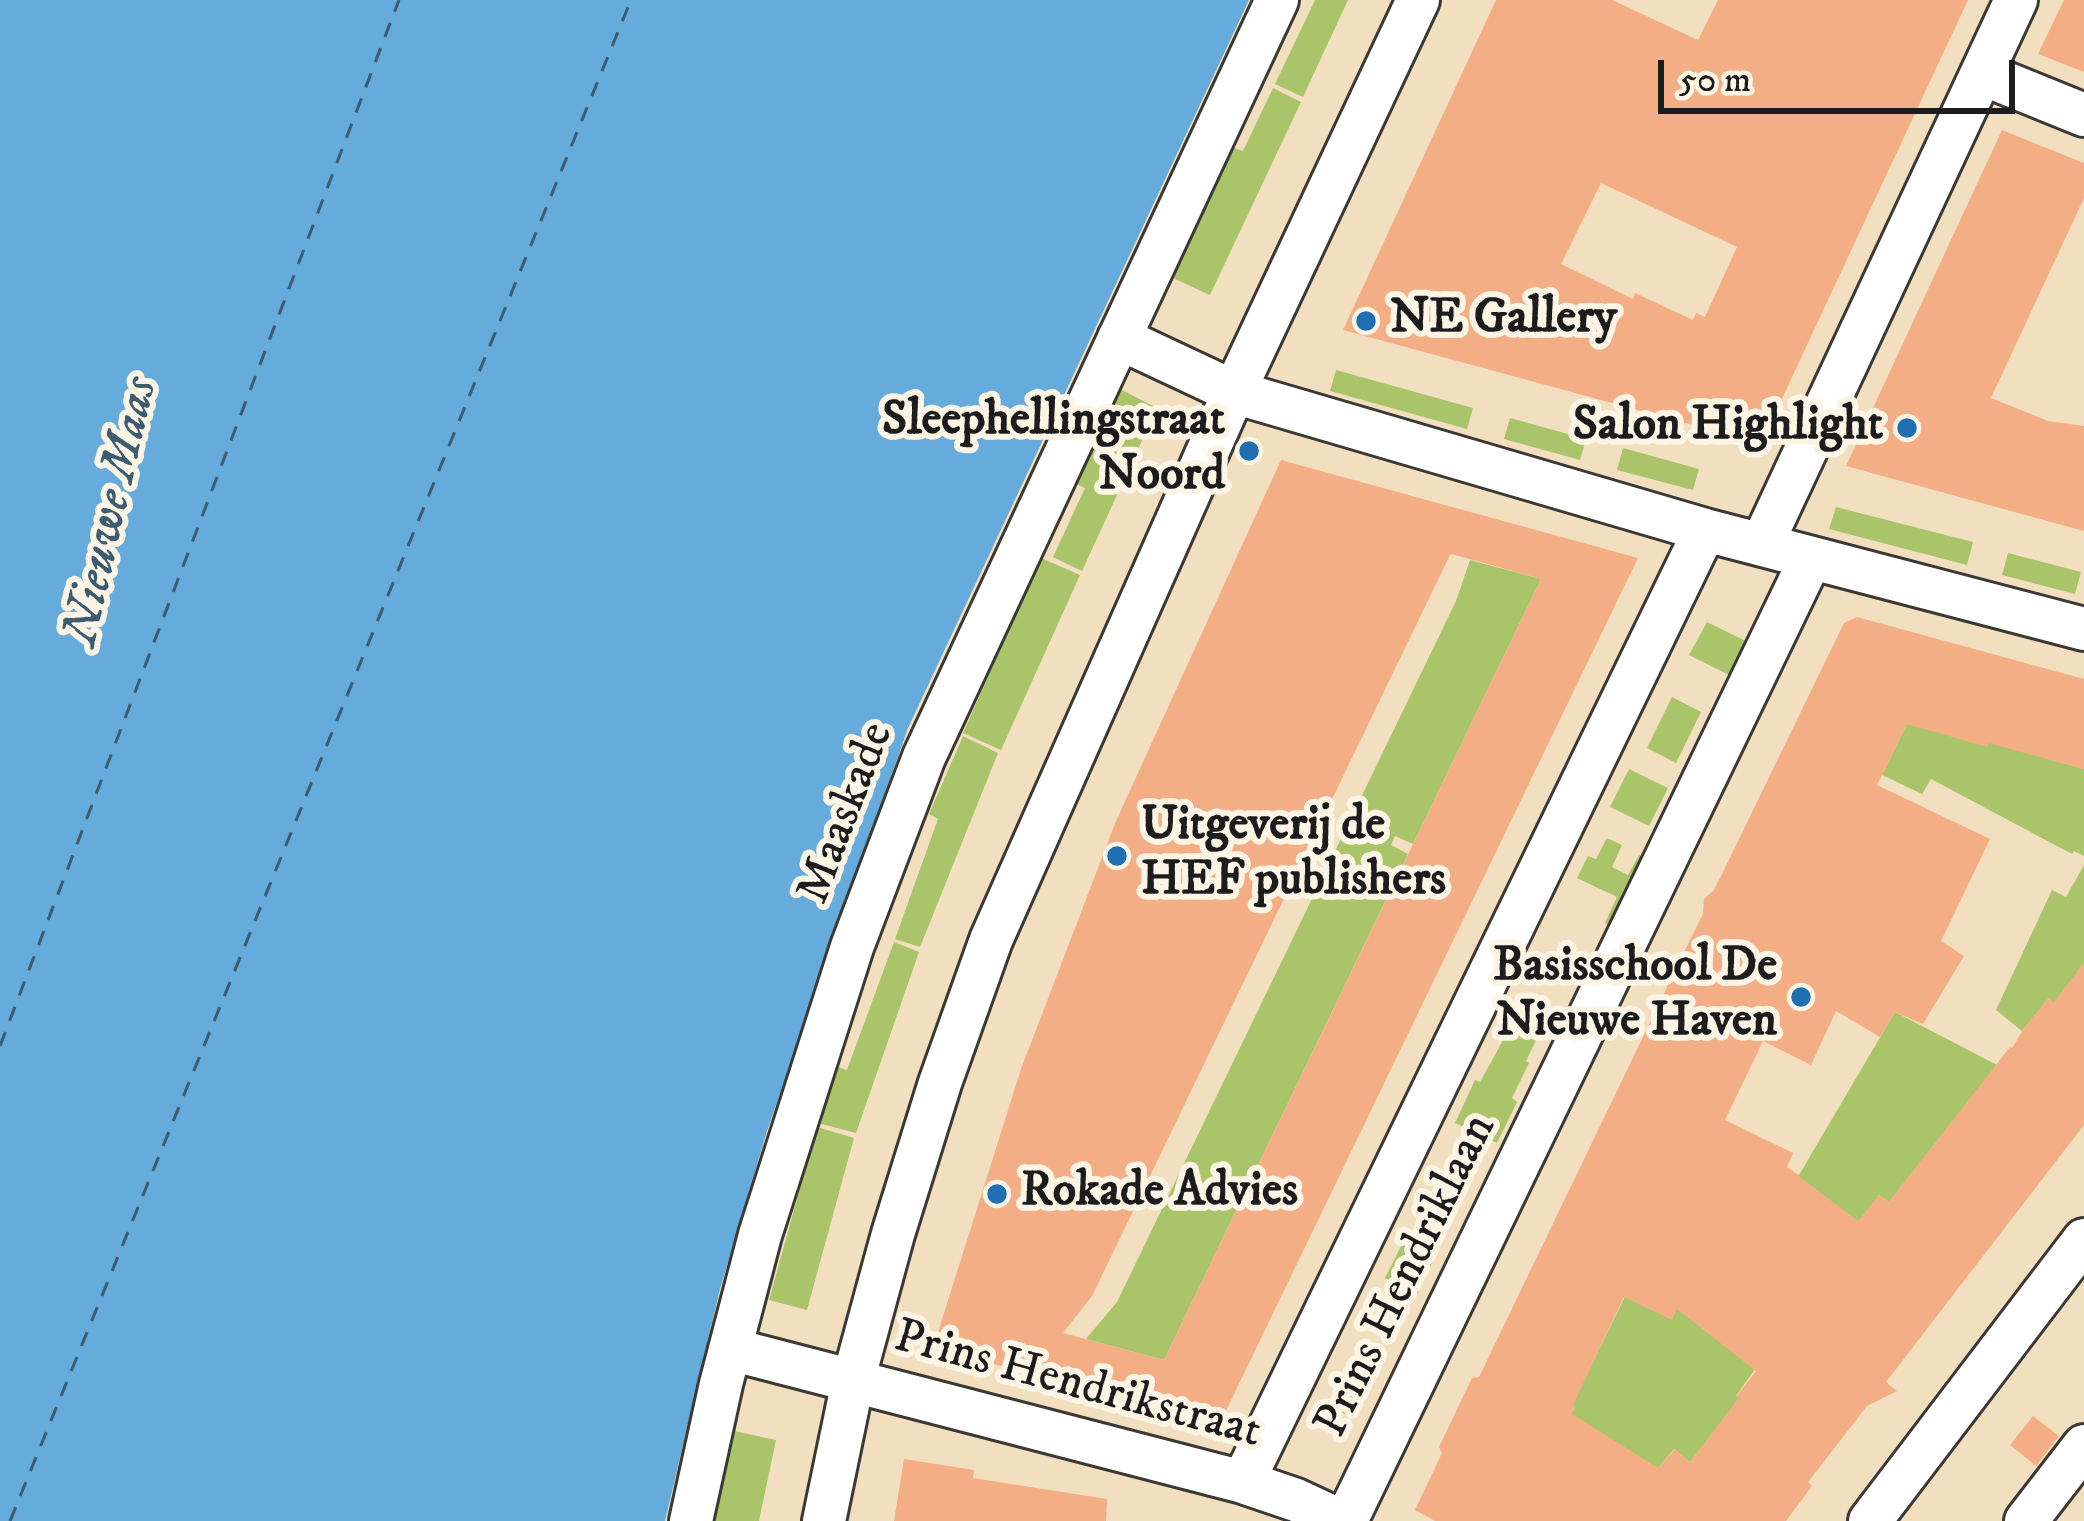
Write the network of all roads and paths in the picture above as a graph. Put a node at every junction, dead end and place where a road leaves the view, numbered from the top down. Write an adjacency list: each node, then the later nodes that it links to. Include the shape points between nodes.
1 (1277, 0): 6 (street, Maaskade)
2 (1418, 0): 7 (street)
3 (2016, 0): 4 (street)
4 (1983, 74): 5 (street); 9 (street)
5 (2084, 115)
6 (1119, 338): 7 (street); 13 (street, Maaskade, via 924,757 797,1114)
7 (1234, 392): 8 (street); 14 (street, via 991,940 917,1154)
8 (1705, 530): 9 (street); 16 (street, Prins Hendriklaan)
9 (1762, 544): 10 (street)
10 (1810, 558): 11 (street); 19 (street, Prins Hendriklaan)
11 (2084, 629)
12 (2084, 1240): 20 (street)
13 (730, 1348): 14 (street); 17 (street, Maaskade)
14 (853, 1381): 16 (street, Prins Hendrikstraat); 18 (street)
15 (2084, 1446): 21 (street)
16 (1243, 1481): 19 (street, Prins Hendrikstraat)
17 (691, 1521)
18 (824, 1521)
19 (1344, 1521)
20 (1870, 1521)
21 (2026, 1521)

